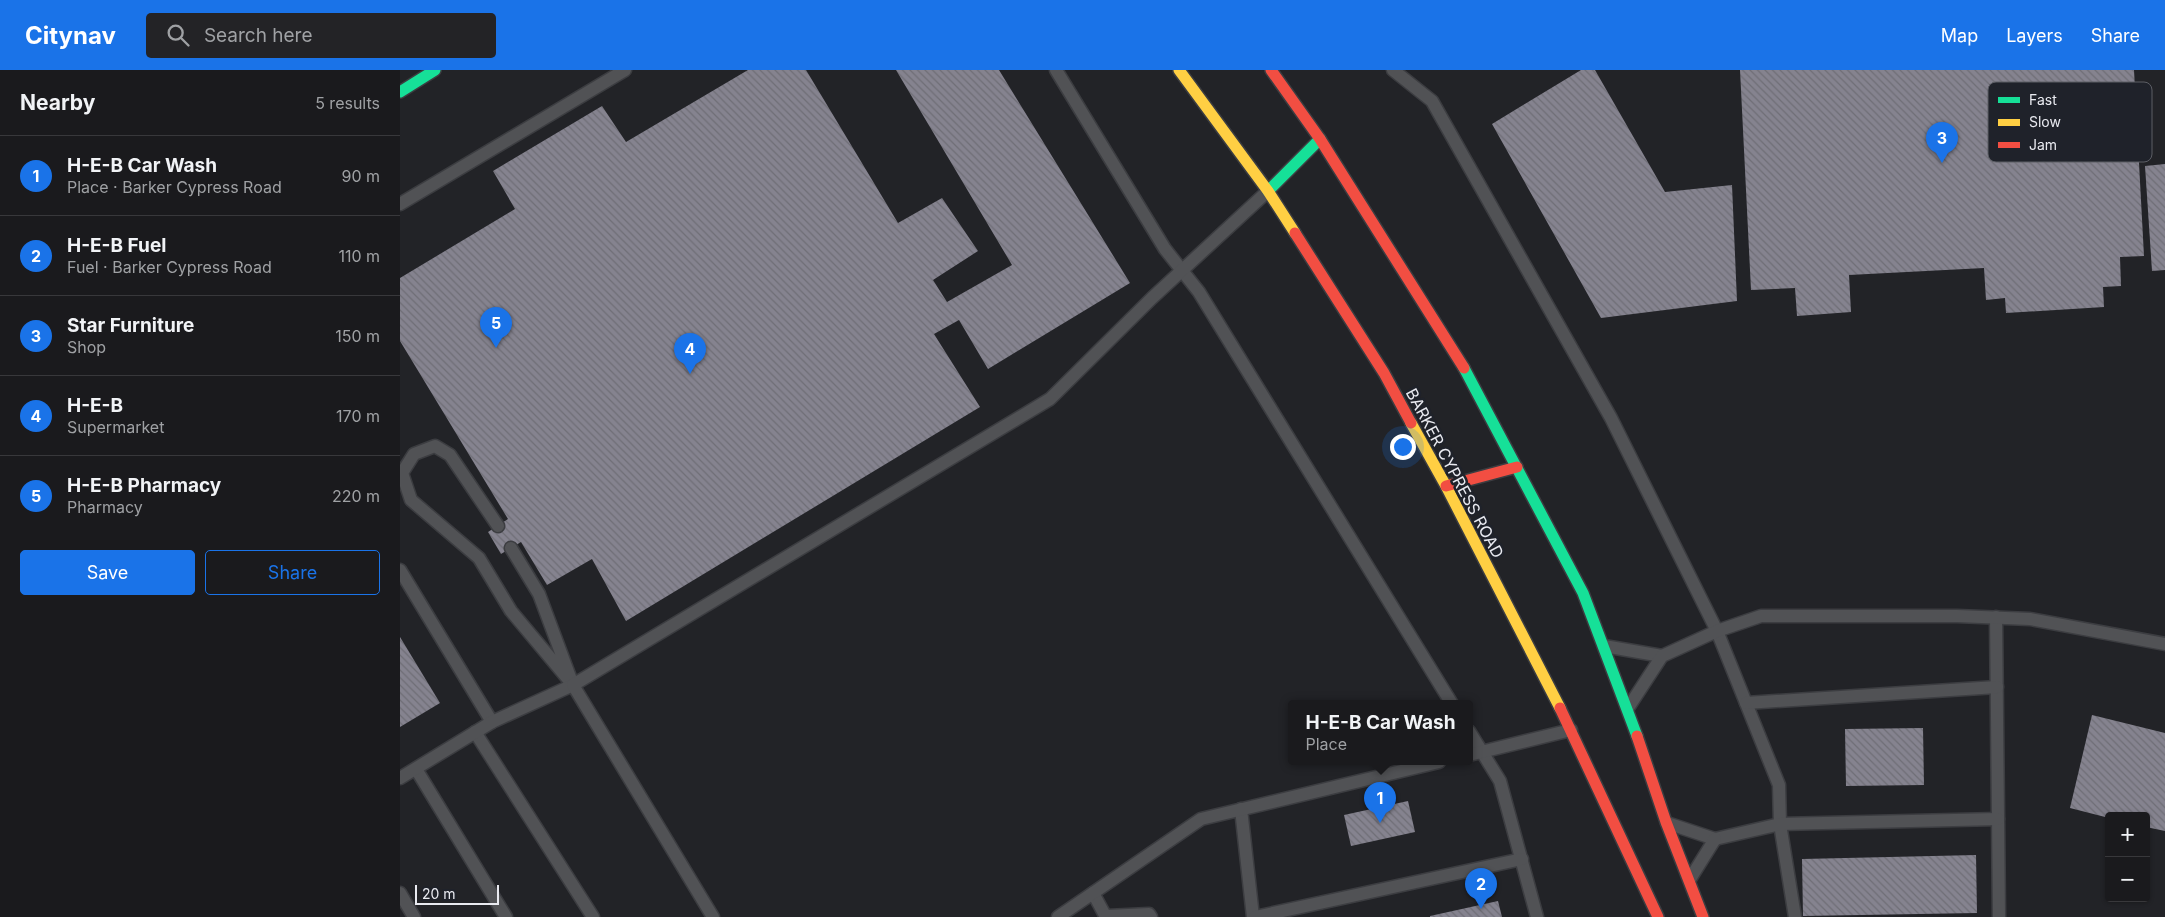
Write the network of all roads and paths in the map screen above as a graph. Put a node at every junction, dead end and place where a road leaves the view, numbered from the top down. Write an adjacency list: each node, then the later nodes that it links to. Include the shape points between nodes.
1 (435, 70): 7 (main road)
2 (625, 70): 10 (lane)
3 (1056, 70): 11 (lane)
4 (1179, 70): 9 (main road, BARKER CYPRESS ROAD)
5 (1270, 70): 8 (main road)
6 (1393, 70): 18 (lane, via 1432,101 1611,418)
7 (400, 92)
8 (1320, 139): 9 (main road); 12 (main road, via 1457,356)
9 (1268, 191): 11 (lane); 13 (main road, BARKER CYPRESS ROAD, via 1384,373)
10 (400, 204)
11 (1181, 271): 22 (lane, via 1050,399); 24 (lane, via 1200,292)
12 (1517, 467): 13 (main road); 20 (main road, via 1583,592)
13 (1446, 486): 28 (main road, BARKER CYPRESS ROAD)
14 (498, 526): 22 (lane, via 450,455 435,446 414,454 402,473 411,500 479,558 511,611)
15 (511, 548): 22 (lane, via 539,594)
16 (400, 570): 27 (lane)
17 (1996, 617): 18 (lane, via 1761,616); 19 (lane, via 2030,619); 23 (lane)
18 (1717, 631): 21 (lane); 25 (lane)
19 (2165, 644)
20 (1604, 646): 21 (lane); 26 (main road)
21 (1662, 656): 26 (lane)
22 (573, 685): 27 (lane); 46 (lane)
23 (1997, 686): 25 (lane); 35 (lane)
24 (1450, 700)
25 (1746, 703): 37 (lane, via 1779,785)
26 (1628, 709): 36 (main road)
27 (492, 722): 29 (lane)
28 (1571, 730): 30 (lane); 52 (main road, BARKER CYPRESS ROAD)
29 (475, 732): 32 (lane); 45 (lane)
30 (1475, 753): 39 (lane, via 1500,781)
31 (1426, 765): 34 (lane)
32 (416, 768): 33 (lane); 44 (lane)
33 (400, 778)
34 (1241, 809): 41 (lane, via 1201,819); 50 (lane)
35 (1998, 819): 37 (lane); 55 (lane)
36 (1666, 822): 38 (lane); 40 (main road)
37 (1780, 824): 38 (lane); 54 (lane)
38 (1715, 838): 40 (lane)
39 (1522, 859): 50 (lane); 51 (lane)
40 (1689, 881): 53 (main road)
41 (1093, 892): 47 (lane); 48 (lane)
42 (400, 893): 43 (lane)
43 (414, 917)
44 (506, 917)
45 (593, 917)
46 (713, 917)
47 (1058, 917)
48 (1108, 917): 49 (lane, via 1149,914)
49 (1151, 917)
50 (1254, 917)
51 (1537, 917)
52 (1658, 917)
53 (1703, 917)
54 (1795, 917)
55 (1999, 917)

